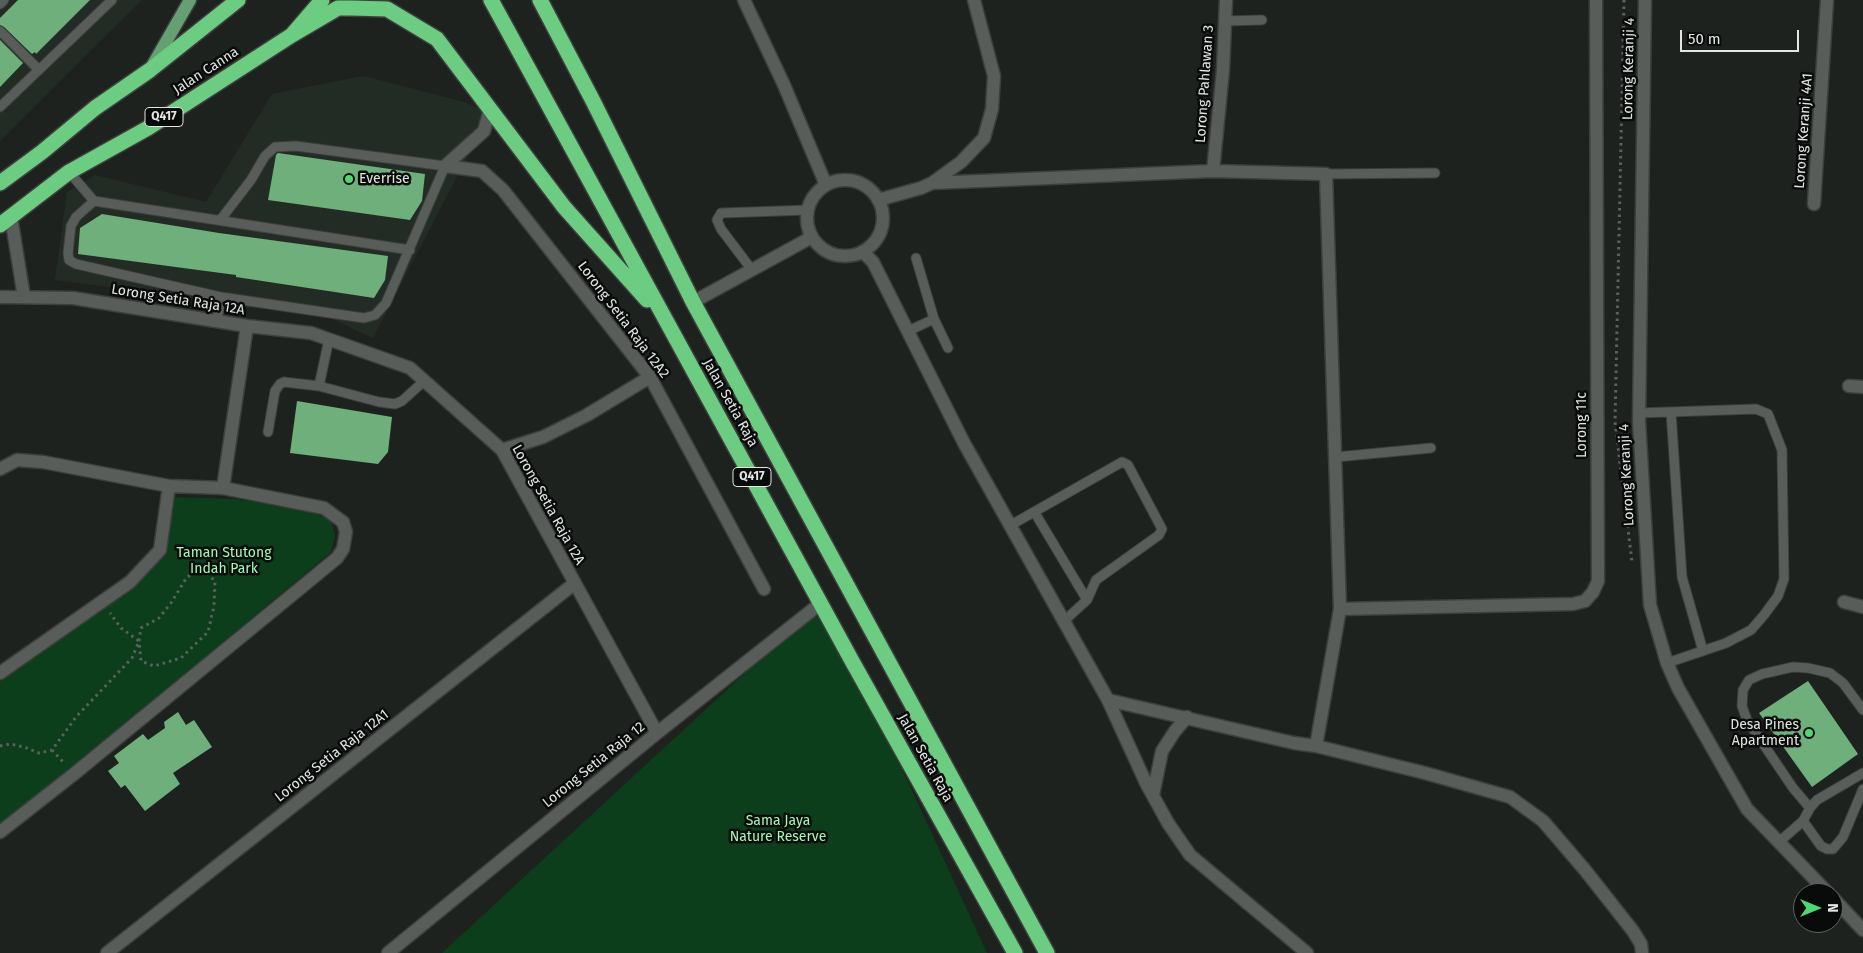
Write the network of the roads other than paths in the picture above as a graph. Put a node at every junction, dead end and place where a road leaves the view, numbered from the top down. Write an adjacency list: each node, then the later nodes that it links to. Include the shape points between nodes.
1 (4, 0): 14 (lane)
2 (112, 0): 19 (lane)
3 (190, 0): 20 (main road)
4 (238, 0): 20 (highway)
5 (322, 0): 18 (highway, Jalan Canna / Q417)
6 (491, 0): 47 (highway, Jalan Setia Raja / Q417)
7 (540, 0): 45 (highway, Jalan Setia Raja / Q417)
8 (744, 0): 30 (street)
9 (974, 0): 28 (street, via 994,76 992,109 984,138 961,162)
10 (1226, 0): 16 (street, Lorong Pahlawan 3)
11 (1596, 0): 75 (street, Lorong 11c, via 1598,581 1585,601 1573,604)
12 (1645, 0): 59 (street, Lorong Keranji 4)
13 (1827, 0): 33 (street, Lorong Keranji 4A1)
14 (0, 4)
15 (1262, 20): 16 (lane)
16 (1225, 21): 24 (street, Lorong Pahlawan 3)
17 (0, 31): 19 (lane)
18 (292, 35): 22 (highway, via 338,8 387,9 437,39); 25 (highway, Jalan Canna / Q417, via 148,128)
19 (38, 70): 21 (lane)
20 (150, 70): 29 (highway, via 95,108)
21 (0, 107)
22 (490, 109): 23 (street, via 484,131); 47 (highway, via 564,207)
23 (445, 166): 35 (lane, via 296,146 275,147 265,156); 38 (lane); 53 (street, Lorong Setia Raja 12A2, via 482,171 503,190)
24 (1213, 171): 27 (street); 28 (street)
25 (69, 172): 32 (lane); 36 (highway, Jalan Canna / Q417)
26 (1435, 173): 27 (lane)
27 (1326, 174): 63 (street)
28 (932, 183): 31 (street)
29 (0, 184)
30 (826, 184): 31 (street, via 845,180 865,185); 34 (street, via 811,200)
31 (878, 200): 39 (street, via 883,219 877,238)
32 (94, 201): 35 (lane); 43 (lane, via 71,226 69,260)
33 (1814, 204)
34 (808, 210): 37 (street, via 807,224); 41 (lane, via 721,213 717,220 721,229)
35 (221, 220): 38 (lane)
36 (5, 221): 42 (street)
37 (812, 237): 39 (street, via 825,251 844,256); 41 (street)
38 (410, 250): 43 (lane, via 386,303 375,314 364,318)
39 (863, 252): 50 (street, via 873,262)
40 (916, 258): 46 (lane)
41 (752, 270): 45 (street)
42 (24, 297): 44 (street, Lorong Setia Raja 12A); 48 (street, Lorong Setia Raja 12A, via 73,298)
43 (221, 297): 48 (lane)
44 (0, 298)
45 (693, 302): 98 (highway, Jalan Setia Raja / Q417)
46 (934, 318): 50 (lane); 52 (lane)
47 (665, 320): 73 (highway, Jalan Setia Raja / Q417)
48 (217, 321): 49 (street, Lorong Setia Raja 12A)
49 (247, 326): 51 (street, Lorong Setia Raja 12A, via 311,333); 66 (street)
50 (908, 331): 68 (street, via 964,442)
51 (329, 339): 54 (street, Lorong Setia Raja 12A, via 410,368); 55 (lane)
52 (948, 348)
53 (650, 377): 62 (street, via 543,437); 70 (street, Lorong Setia Raja 12A2)
54 (424, 381): 55 (lane, via 402,402 395,404); 62 (street, Lorong Setia Raja 12A)
55 (319, 386): 60 (lane, via 280,384 275,391)
56 (1849, 386): 57 (street)
57 (1863, 387)
58 (1671, 412): 59 (lane); 77 (lane, via 1682,577); 77 (lane, via 1756,409 1768,414 1782,450 1784,579 1778,596 1751,630)
59 (1639, 413): 78 (street, Lorong Keranji 4, via 1650,605)
60 (268, 432)
61 (1431, 448): 63 (lane)
62 (502, 450): 69 (street, Lorong Setia Raja 12A)
63 (1336, 456): 75 (street)
64 (0, 469): 65 (street, via 17,460 43,462)
65 (169, 486): 66 (street); 79 (street, via 160,550 130,582)
66 (223, 488): 90 (street, via 324,508 343,522 346,532 343,549 337,558)
67 (1035, 513): 68 (lane); 71 (lane); 71 (lane, via 1122,462 1128,465 1162,529 1159,535 1096,580)
68 (1011, 525): 76 (street)
69 (575, 583): 83 (street, Lorong Setia Raja 12A); 95 (street, Lorong Setia Raja 12A1)
70 (764, 589)
71 (1087, 600): 76 (lane)
72 (1844, 602): 74 (street)
73 (821, 603): 83 (street, Lorong Setia Raja 12); 97 (highway, Jalan Setia Raja / Q417)
74 (1863, 607)
75 (1340, 609): 84 (street)
76 (1064, 620): 80 (street)
77 (1703, 651): 78 (lane)
78 (1667, 663): 91 (street, Lorong Keranji 4, via 1747,809)
79 (0, 673)
80 (1108, 700): 82 (street); 87 (street)
81 (1863, 710): 88 (lane, via 1843,683 1830,673 1808,668 1793,667 1762,674 1749,680 1742,690 1746,720)
82 (1188, 717): 84 (street); 87 (street, via 1174,731 1162,751)
83 (657, 732): 96 (street, Lorong Setia Raja 12)
84 (1316, 746): 100 (street, via 1510,797 1542,821 1585,870 1642,944)
85 (1863, 773): 88 (lane, via 1816,800)
86 (1863, 789): 89 (lane, via 1843,837 1833,849 1821,846)
87 (1153, 795): 99 (street, via 1190,856)
88 (1810, 808): 89 (lane)
89 (1803, 821): 91 (lane)
90 (0, 832)
91 (1779, 842): 92 (street, Lorong Keranji 4)
92 (1818, 883)
93 (1843, 909): 94 (street)
94 (1863, 930)
95 (107, 953)
96 (388, 953)
97 (1015, 953)
98 (1047, 953)
99 (1307, 953)
100 (1642, 953)

